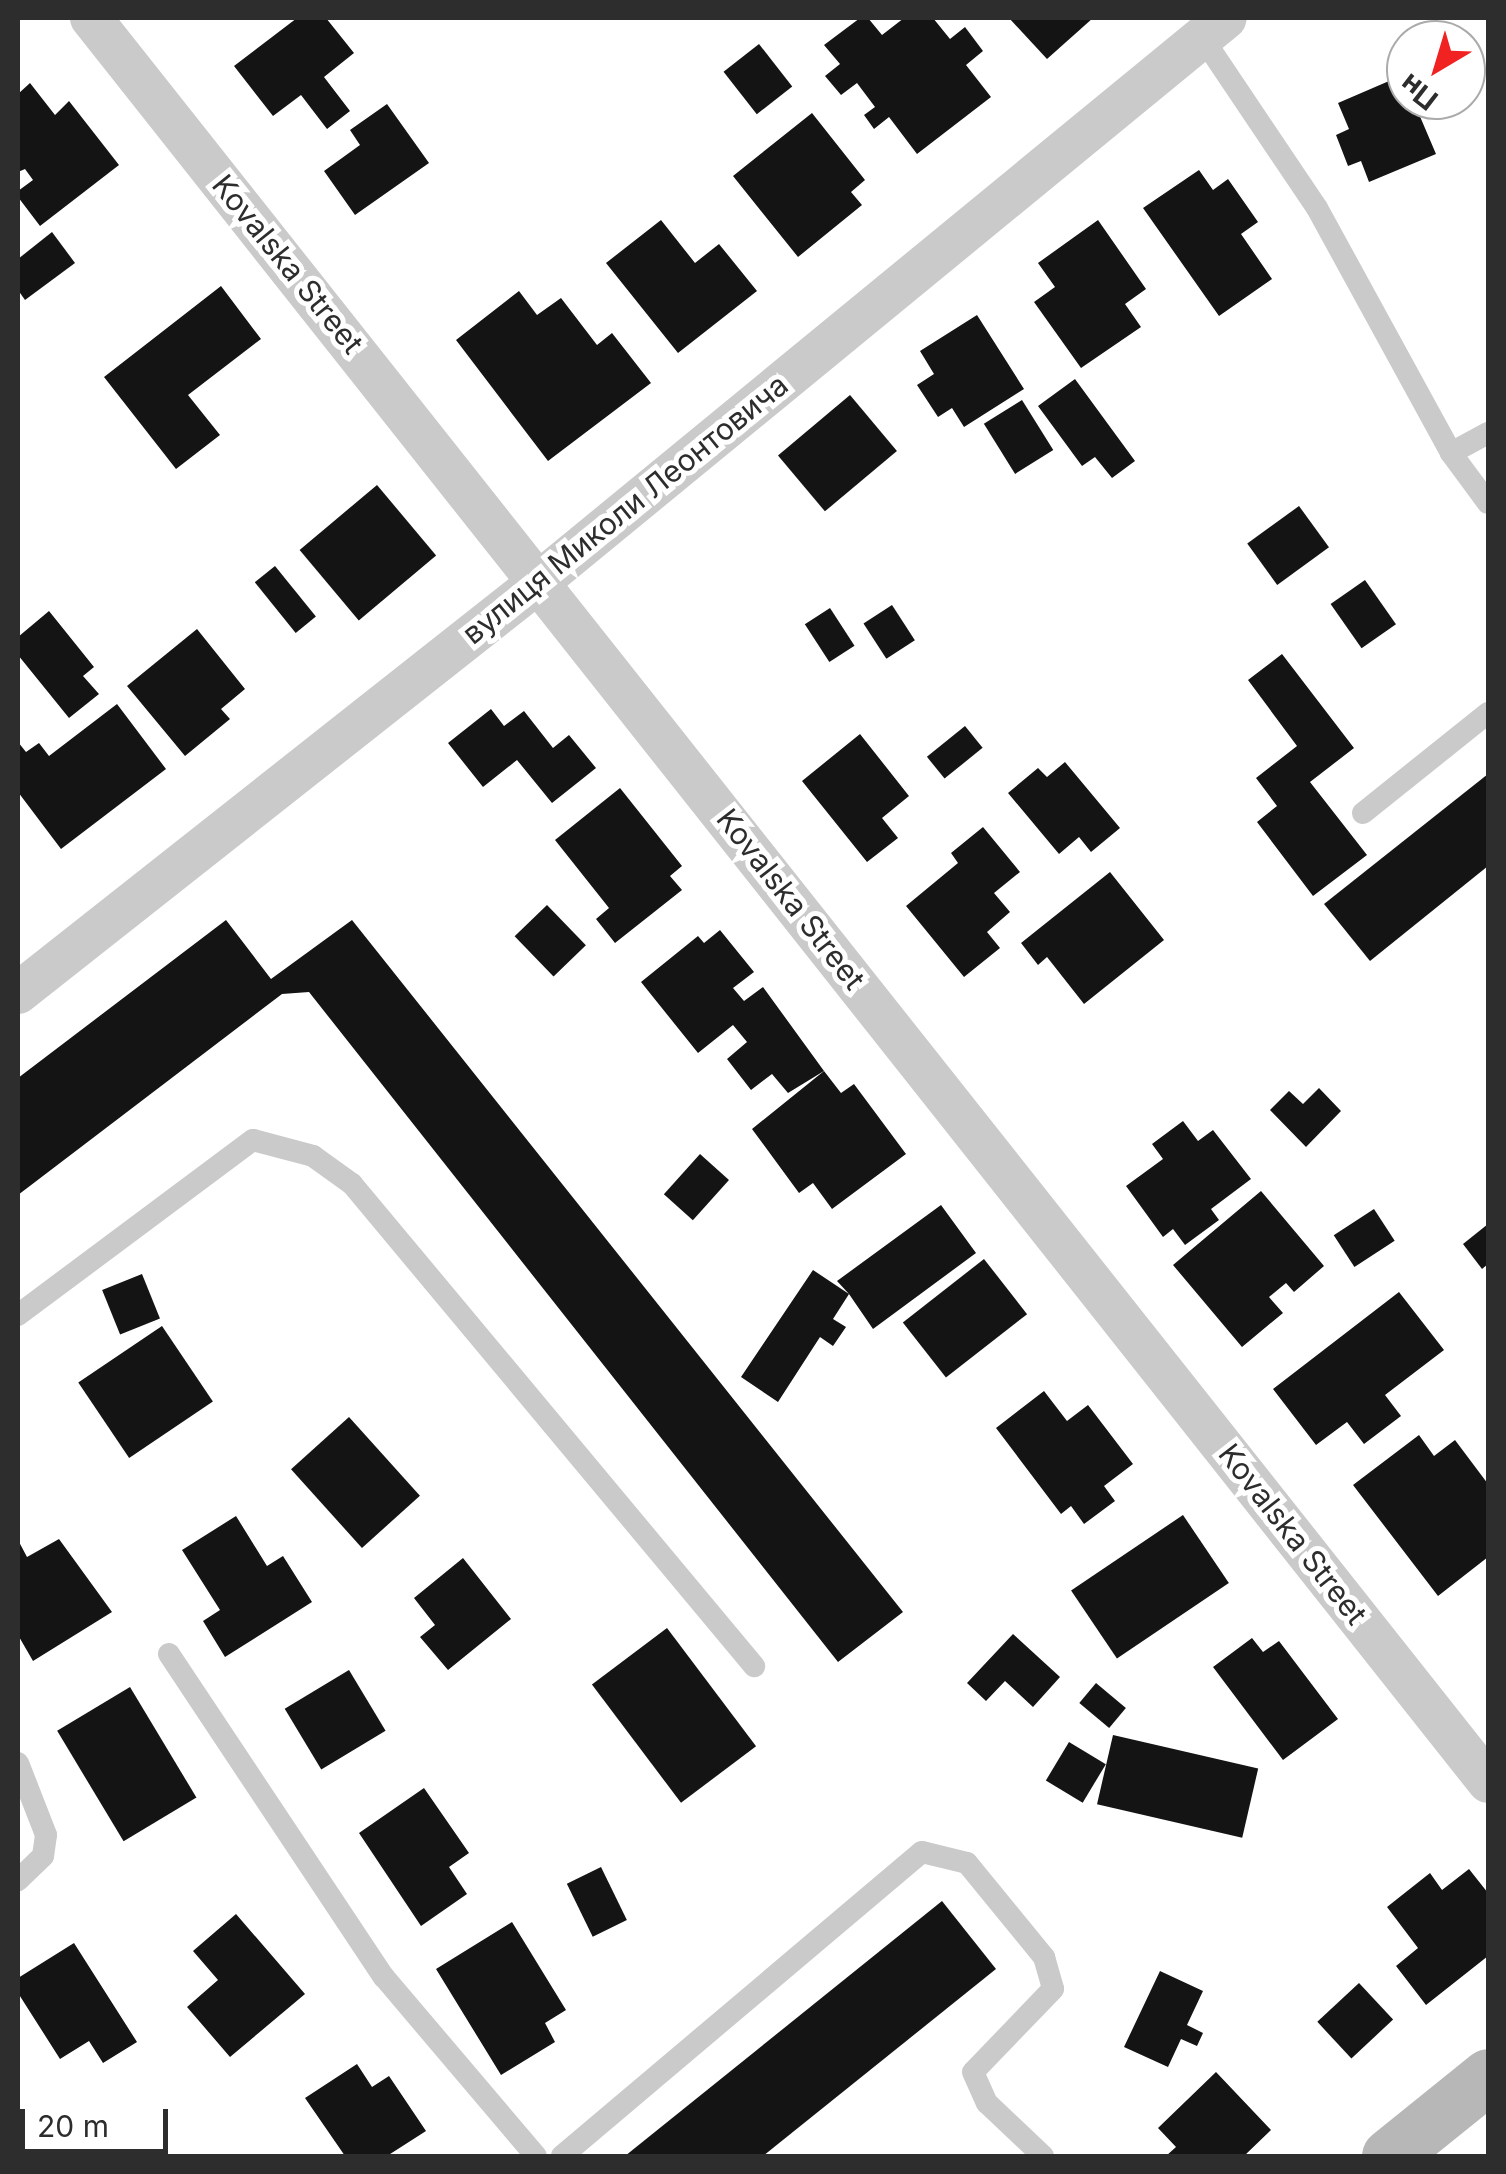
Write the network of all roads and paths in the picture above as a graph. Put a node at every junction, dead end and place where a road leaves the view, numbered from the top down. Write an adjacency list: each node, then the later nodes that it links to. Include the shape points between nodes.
1 (91, 18): 6 (street, Kovalska Street)
2 (1214, 27): 4 (lane); 6 (street, вулиця Миколи Леонтовича)
3 (1488, 433): 4 (lane)
4 (1450, 453): 5 (lane)
5 (1488, 503)
6 (540, 580): 9 (street, вулиця Миколи Леонтовича); 14 (street, Kovalska Street)
7 (1488, 713): 8 (lane)
8 (1363, 813)
9 (18, 993)
10 (18, 1315): 12 (lane, via 253,1140 313,1156 352,1184)
11 (169, 1654): 17 (lane, via 384,1977)
12 (754, 1666)
13 (18, 1763): 15 (lane, via 46,1835 42,1856)
14 (1488, 1782)
15 (18, 1880)
16 (1488, 2076): 20 (main road)
17 (536, 2156)
18 (562, 2156): 19 (lane, via 922,1852 967,1863 1044,1957 1053,1989 972,2072 987,2103)
19 (1043, 2156)
20 (1389, 2156)

